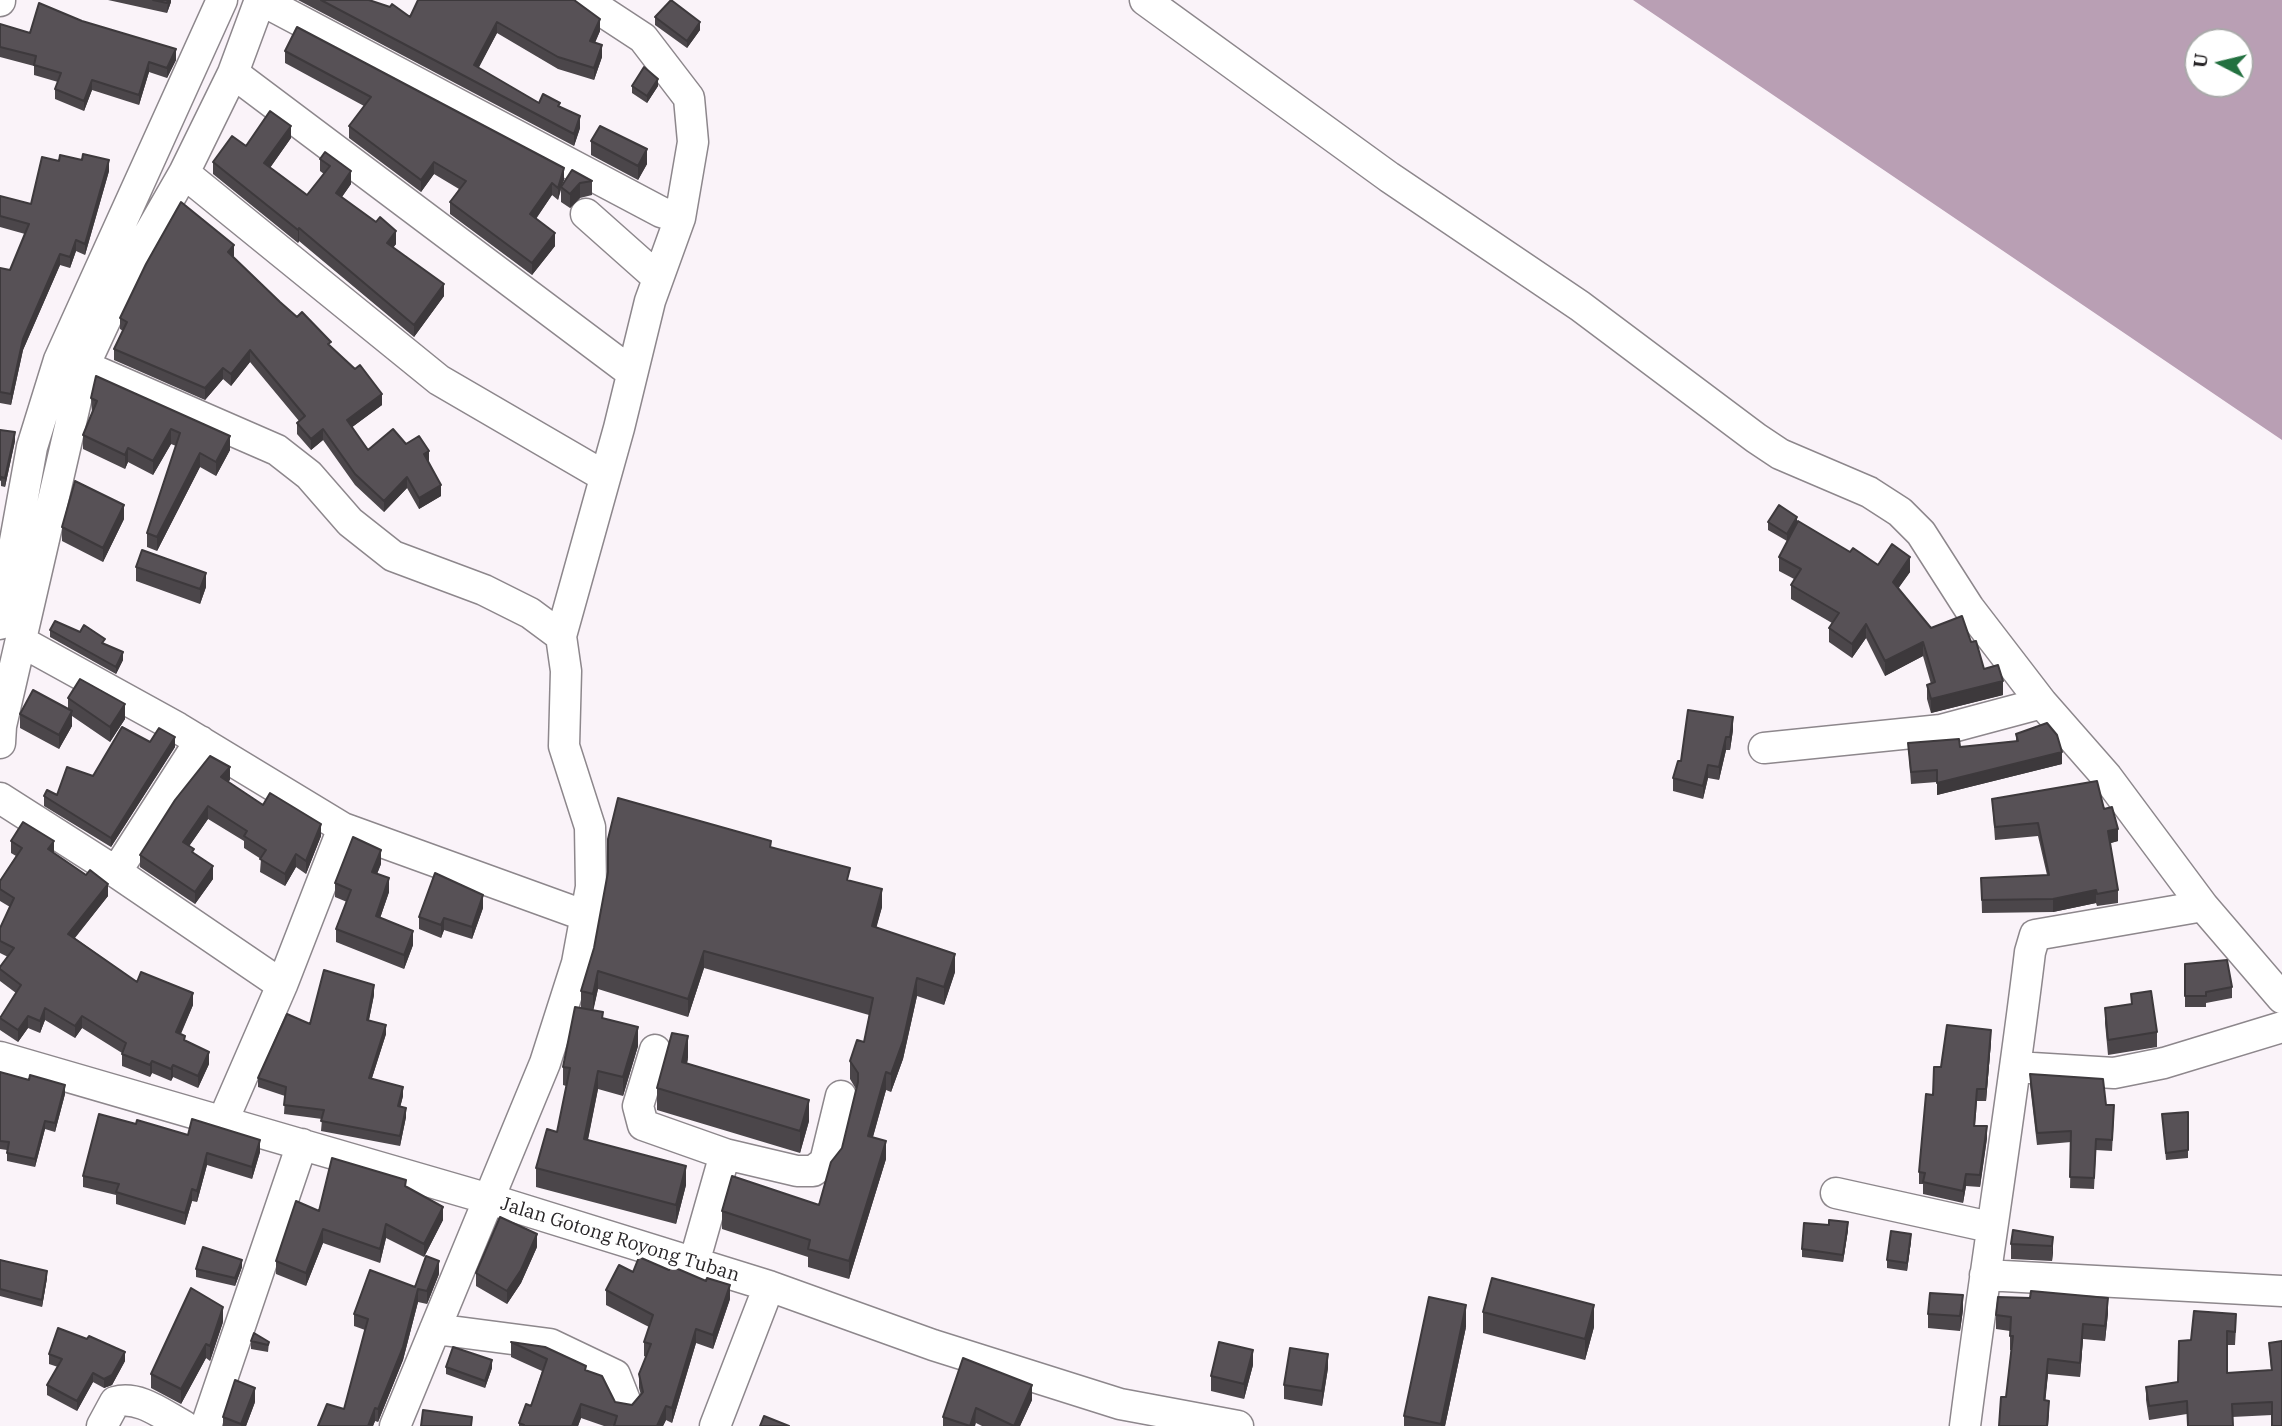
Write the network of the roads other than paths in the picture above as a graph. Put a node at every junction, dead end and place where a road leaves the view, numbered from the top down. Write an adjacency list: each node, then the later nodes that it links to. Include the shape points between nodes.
1 (222, 0): 13 (street, via 59,360 32,447)
2 (261, 0): 5 (street); 8 (street, via 660,212)
3 (585, 0): 8 (street, via 643,38 689,98 693,142)
4 (1145, 0): 15 (street, via 1389,177 1580,306 1756,438 1780,454 1870,492 1900,512 1921,533 1969,608)
5 (233, 73): 6 (street); 11 (street)
6 (184, 173): 10 (street, via 130,267); 12 (street, via 439,380)
7 (586, 214): 9 (street)
8 (680, 218): 9 (street)
9 (658, 278): 11 (street)
10 (84, 366): 13 (street); 14 (street, via 277,450 309,475 350,522 393,556 484,590 530,613)
11 (631, 372): 12 (street)
12 (604, 476): 14 (street)
13 (11, 633): 16 (street); 17 (street)
14 (561, 636): 23 (street, via 566,670 564,746 590,827 591,887)
15 (2042, 703): 18 (street, via 1941,730); 22 (street, via 2107,777)
16 (200, 741): 20 (street); 21 (street)
17 (0, 743)
18 (1764, 748)
19 (0, 798): 21 (street)
20 (343, 828): 23 (street); 24 (street)
21 (116, 872): 24 (street)
22 (2203, 906): 25 (street); 29 (street, via 2035,935)
23 (586, 916): 35 (street, via 577,963 545,1063)
24 (282, 985): 31 (street)
25 (2282, 998)
26 (2282, 1027): 29 (street, via 2164,1063 2114,1073)
27 (655, 1050): 33 (street, via 638,1106 643,1125)
28 (0, 1058): 31 (street, Jalan Gotong Royong Tuban)
29 (2016, 1067): 36 (street)
30 (842, 1096): 33 (street, via 825,1162 813,1171)
31 (222, 1123): 32 (street, Jalan Gotong Royong Tuban)
32 (302, 1144): 35 (street, Jalan Gotong Royong Tuban); 46 (street)
33 (725, 1154): 37 (street)
34 (1836, 1194): 36 (street)
35 (489, 1199): 37 (street, Jalan Gotong Royong Tuban); 41 (street)
36 (1990, 1227): 38 (street)
37 (694, 1262): 39 (street, Jalan Gotong Royong Tuban)
38 (1984, 1275): 40 (street); 50 (street)
39 (769, 1286): 43 (street, Jalan Gotong Royong Tuban); 48 (street)
40 (2282, 1291)
41 (435, 1329): 42 (street, via 550,1344 615,1375); 47 (street)
42 (626, 1403)
43 (1117, 1415): 49 (street, Jalan Gotong Royong Tuban)
44 (102, 1426): 45 (street, via 116,1402 125,1399)
45 (184, 1426)
46 (206, 1426)
47 (395, 1426)
48 (715, 1426)
49 (1238, 1426)
50 (1965, 1426)

